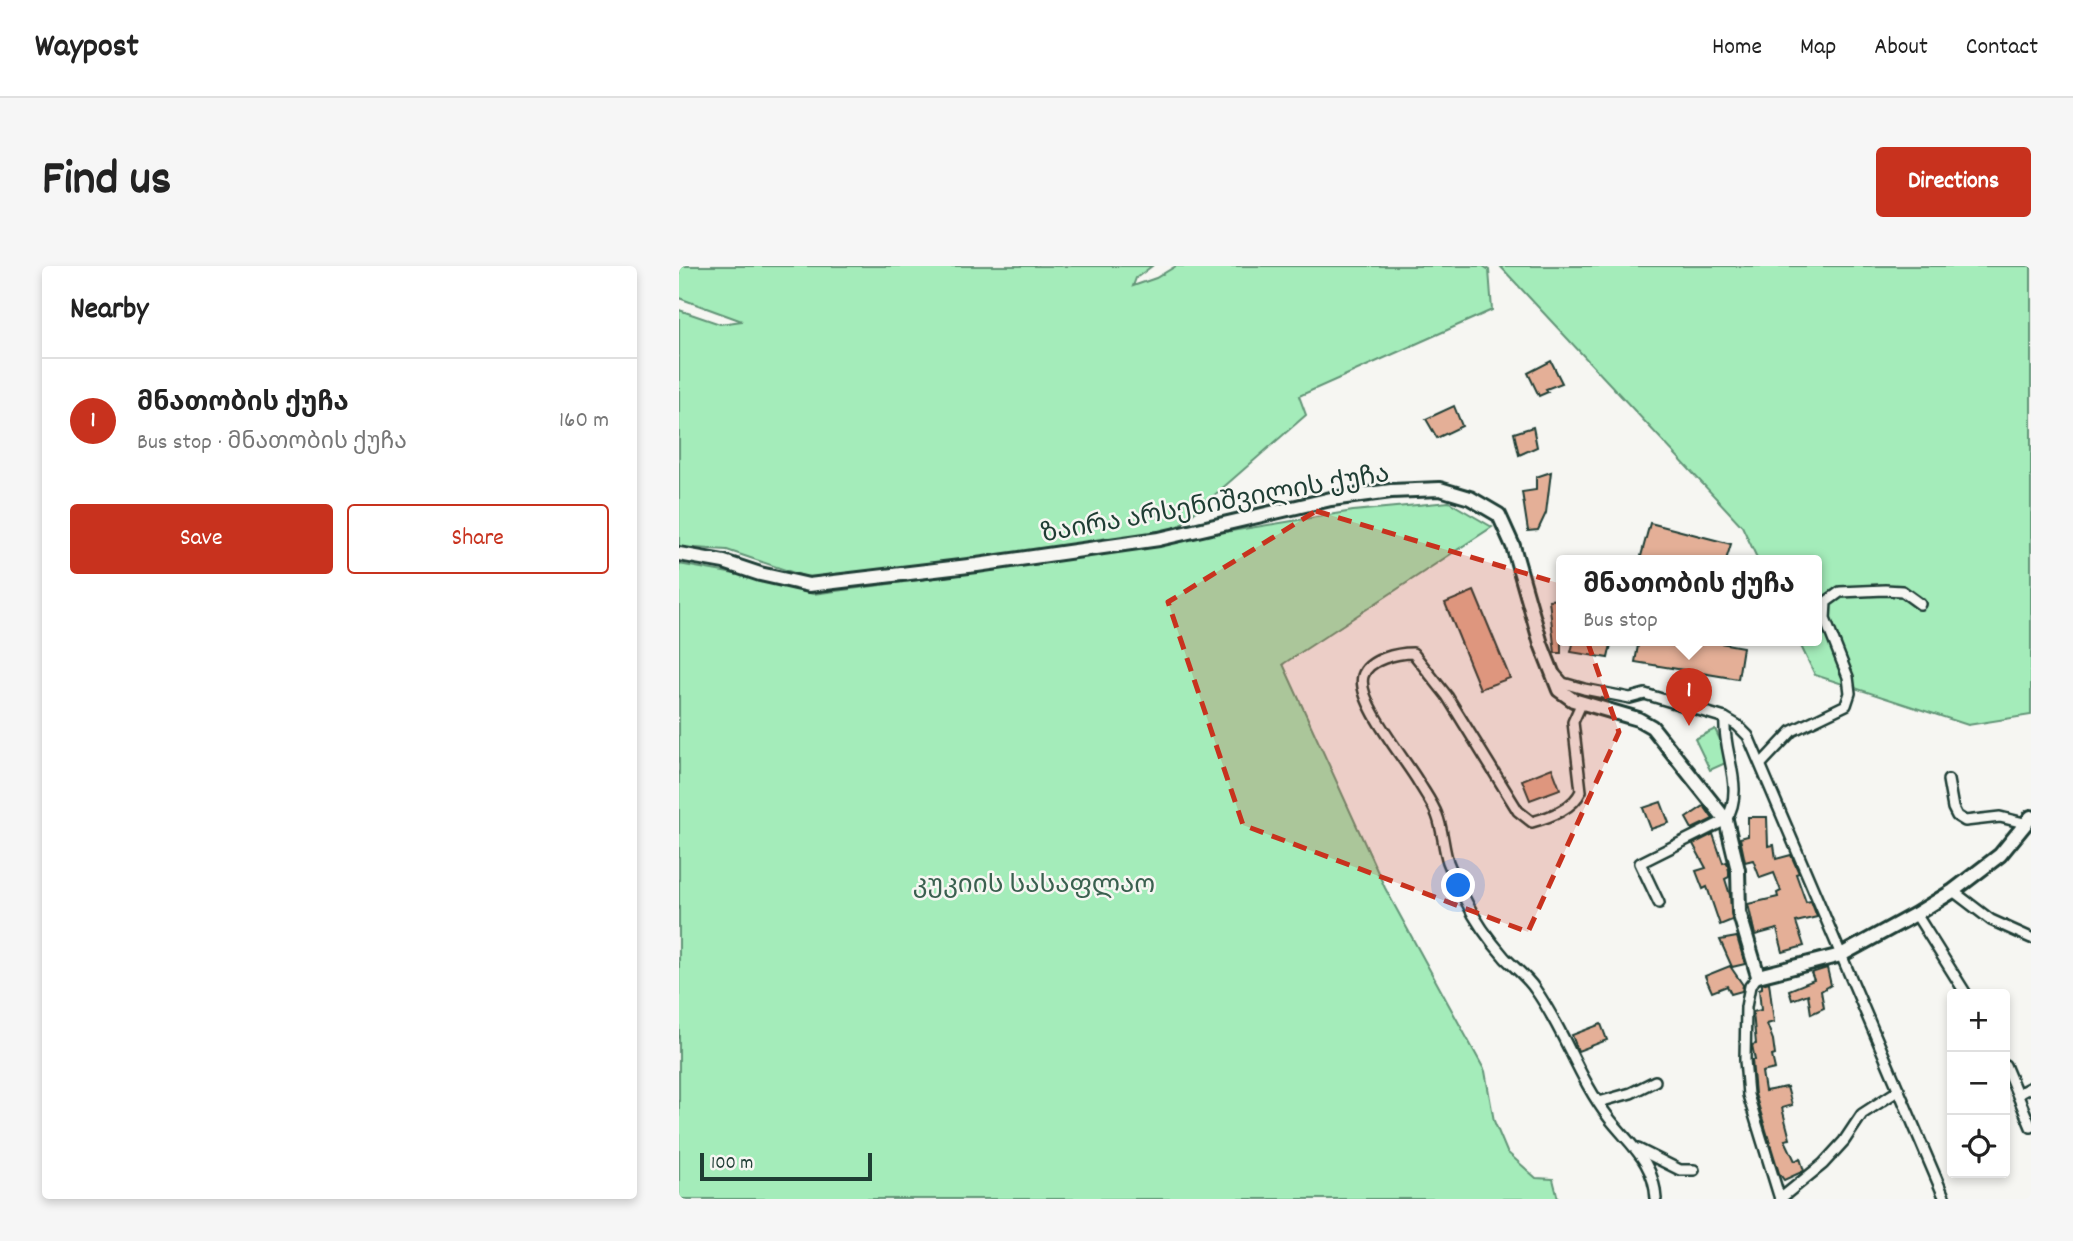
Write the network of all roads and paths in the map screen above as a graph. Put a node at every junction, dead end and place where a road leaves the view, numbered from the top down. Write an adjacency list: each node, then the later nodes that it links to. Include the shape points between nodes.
1 (679, 554): 3 (street, ზაირა არსენიშვილის ქუჩა, via 809,585 1159,539 1331,499 1440,489 1470,498 1499,515 1513,546)
2 (1920, 604): 6 (street, via 1893,590 1840,592 1826,602 1825,619 1849,677 1846,705 1792,731)
3 (1550, 669): 4 (street, ზაირა არსენიშვილის ქუჩა, via 1559,690); 5 (street, via 1563,682 1584,689 1630,698 1645,694)
4 (1582, 702): 8 (street, ზაირა არსენიშვილის ქუჩა, via 1652,727); 22 (street, via 1573,722 1581,791 1567,807 1532,822 1518,811 1447,696 1413,653 1401,653 1366,668 1362,679 1365,697 1437,815 1448,861 1467,904 1503,955 1534,988)
5 (1725, 718): 6 (street, via 1748,736); 8 (street, via 1734,771 1733,810)
6 (1761, 764): 14 (street)
7 (1948, 780): 9 (street, via 1953,808 1965,821)
8 (1726, 820): 11 (street, via 1640,863); 15 (street, ზაირა არსენიშვილის ქუჩა, via 1738,870 1739,912)
9 (2028, 820): 10 (street, via 2000,855)
10 (1953, 891): 12 (street); 13 (street, via 1991,919)
11 (1659, 903)
12 (1916, 914): 14 (street); 16 (street)
13 (2031, 938)
14 (1841, 955): 15 (street); 20 (street)
15 (1758, 976): 27 (street, via 1749,986 1745,1007 1748,1095)
16 (1963, 989)
17 (2010, 1076): 21 (street)
18 (1655, 1081): 22 (street)
19 (2031, 1087): 21 (street)
20 (1899, 1090): 27 (street, via 1862,1114 1823,1164); 28 (street)
21 (2018, 1094): 23 (street)
22 (1599, 1102): 24 (street)
23 (2031, 1127)
24 (1637, 1148): 25 (street, via 1680,1170); 26 (street)
25 (1694, 1170)
26 (1655, 1199)
27 (1780, 1199)
28 (1945, 1199)

